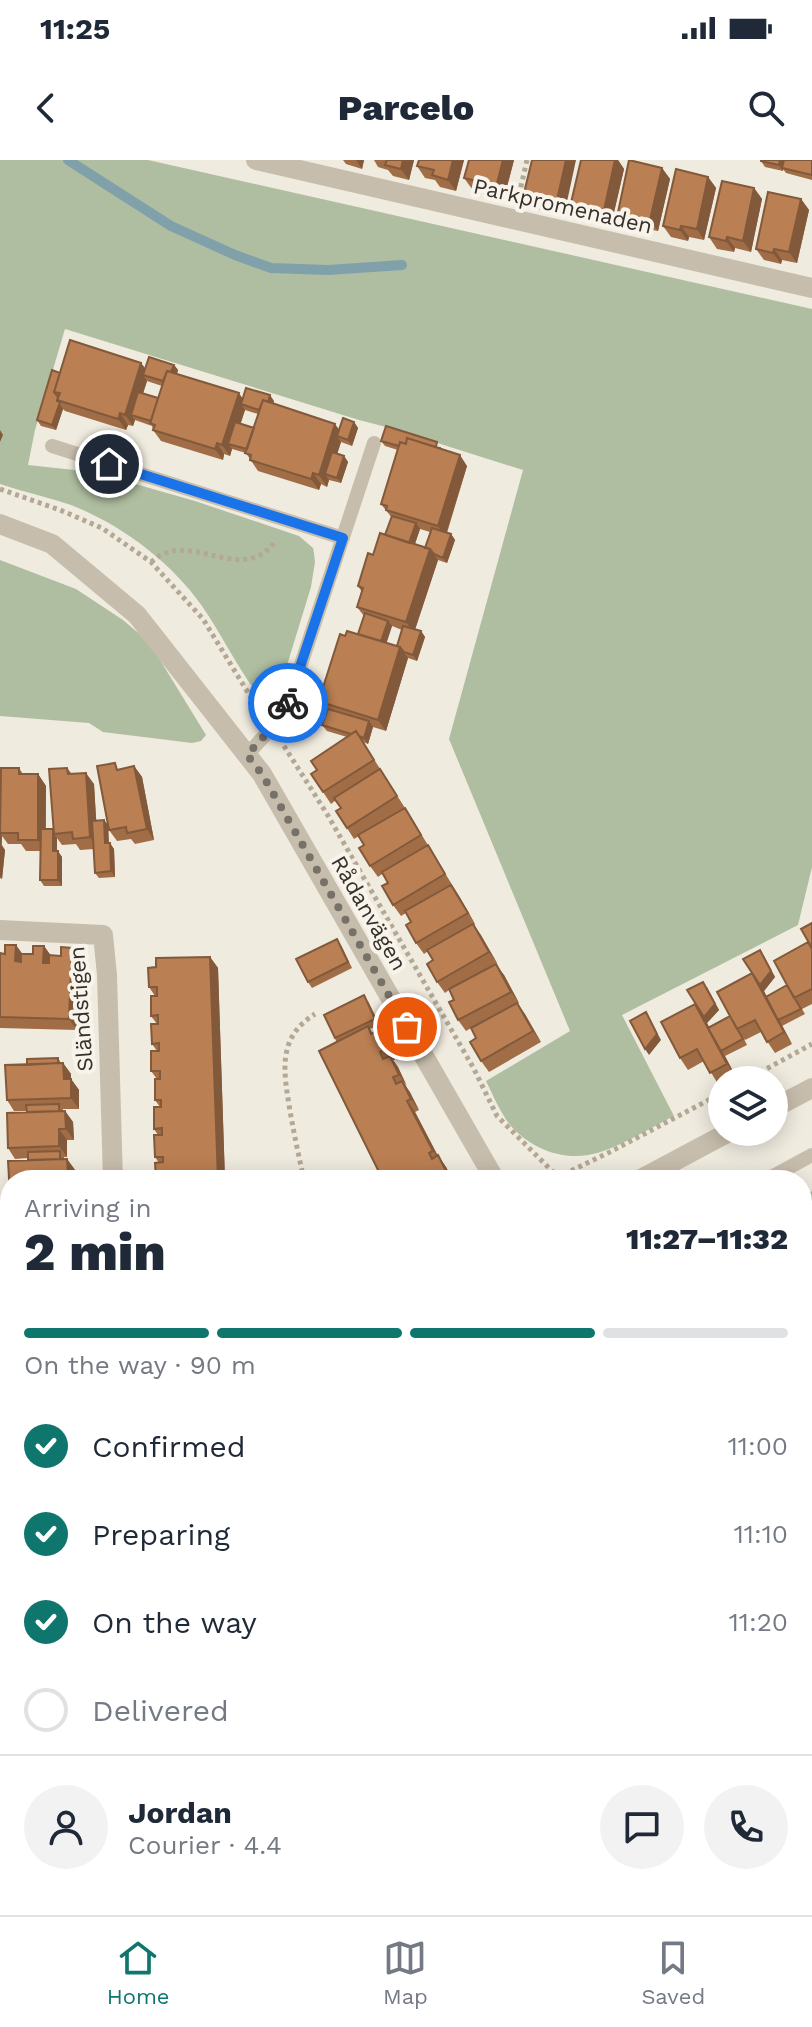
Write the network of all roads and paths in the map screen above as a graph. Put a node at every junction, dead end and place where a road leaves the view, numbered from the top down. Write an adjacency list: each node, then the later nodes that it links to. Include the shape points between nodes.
1 (256, 160): 3 (street, Parkpromenaden)
2 (527, 160): 3 (path)
3 (514, 219): 4 (street, Parkpromenaden)
4 (812, 288)
5 (374, 443): 10 (lane)
6 (52, 446): 8 (lane)
7 (0, 489): 11 (path, via 102,528)
8 (283, 519): 10 (lane); 11 (path, via 272,545 247,559 181,551)
9 (0, 524): 13 (street, Rådanvägen, via 52,544 137,615)
10 (343, 538): 12 (lane, via 285,713)
11 (151, 562): 12 (path, via 203,619)
12 (272, 727): 13 (lane); 26 (path, via 327,814 497,1116)
13 (247, 755): 25 (street, Rådanvägen)
14 (0, 930): 23 (street, Sländstigen, via 103,935)
15 (315, 1014): 24 (path, via 294,1033 284,1071)
16 (812, 1044): 17 (path)
17 (772, 1066)
18 (812, 1088): 20 (street)
19 (708, 1100): 27 (path)
20 (788, 1101)
21 (708, 1143): 28 (street)
22 (812, 1155): 29 (lane)
23 (113, 1170)
24 (302, 1170)
25 (489, 1170)
26 (551, 1170)
27 (573, 1170)
28 (658, 1170)
29 (784, 1170)

